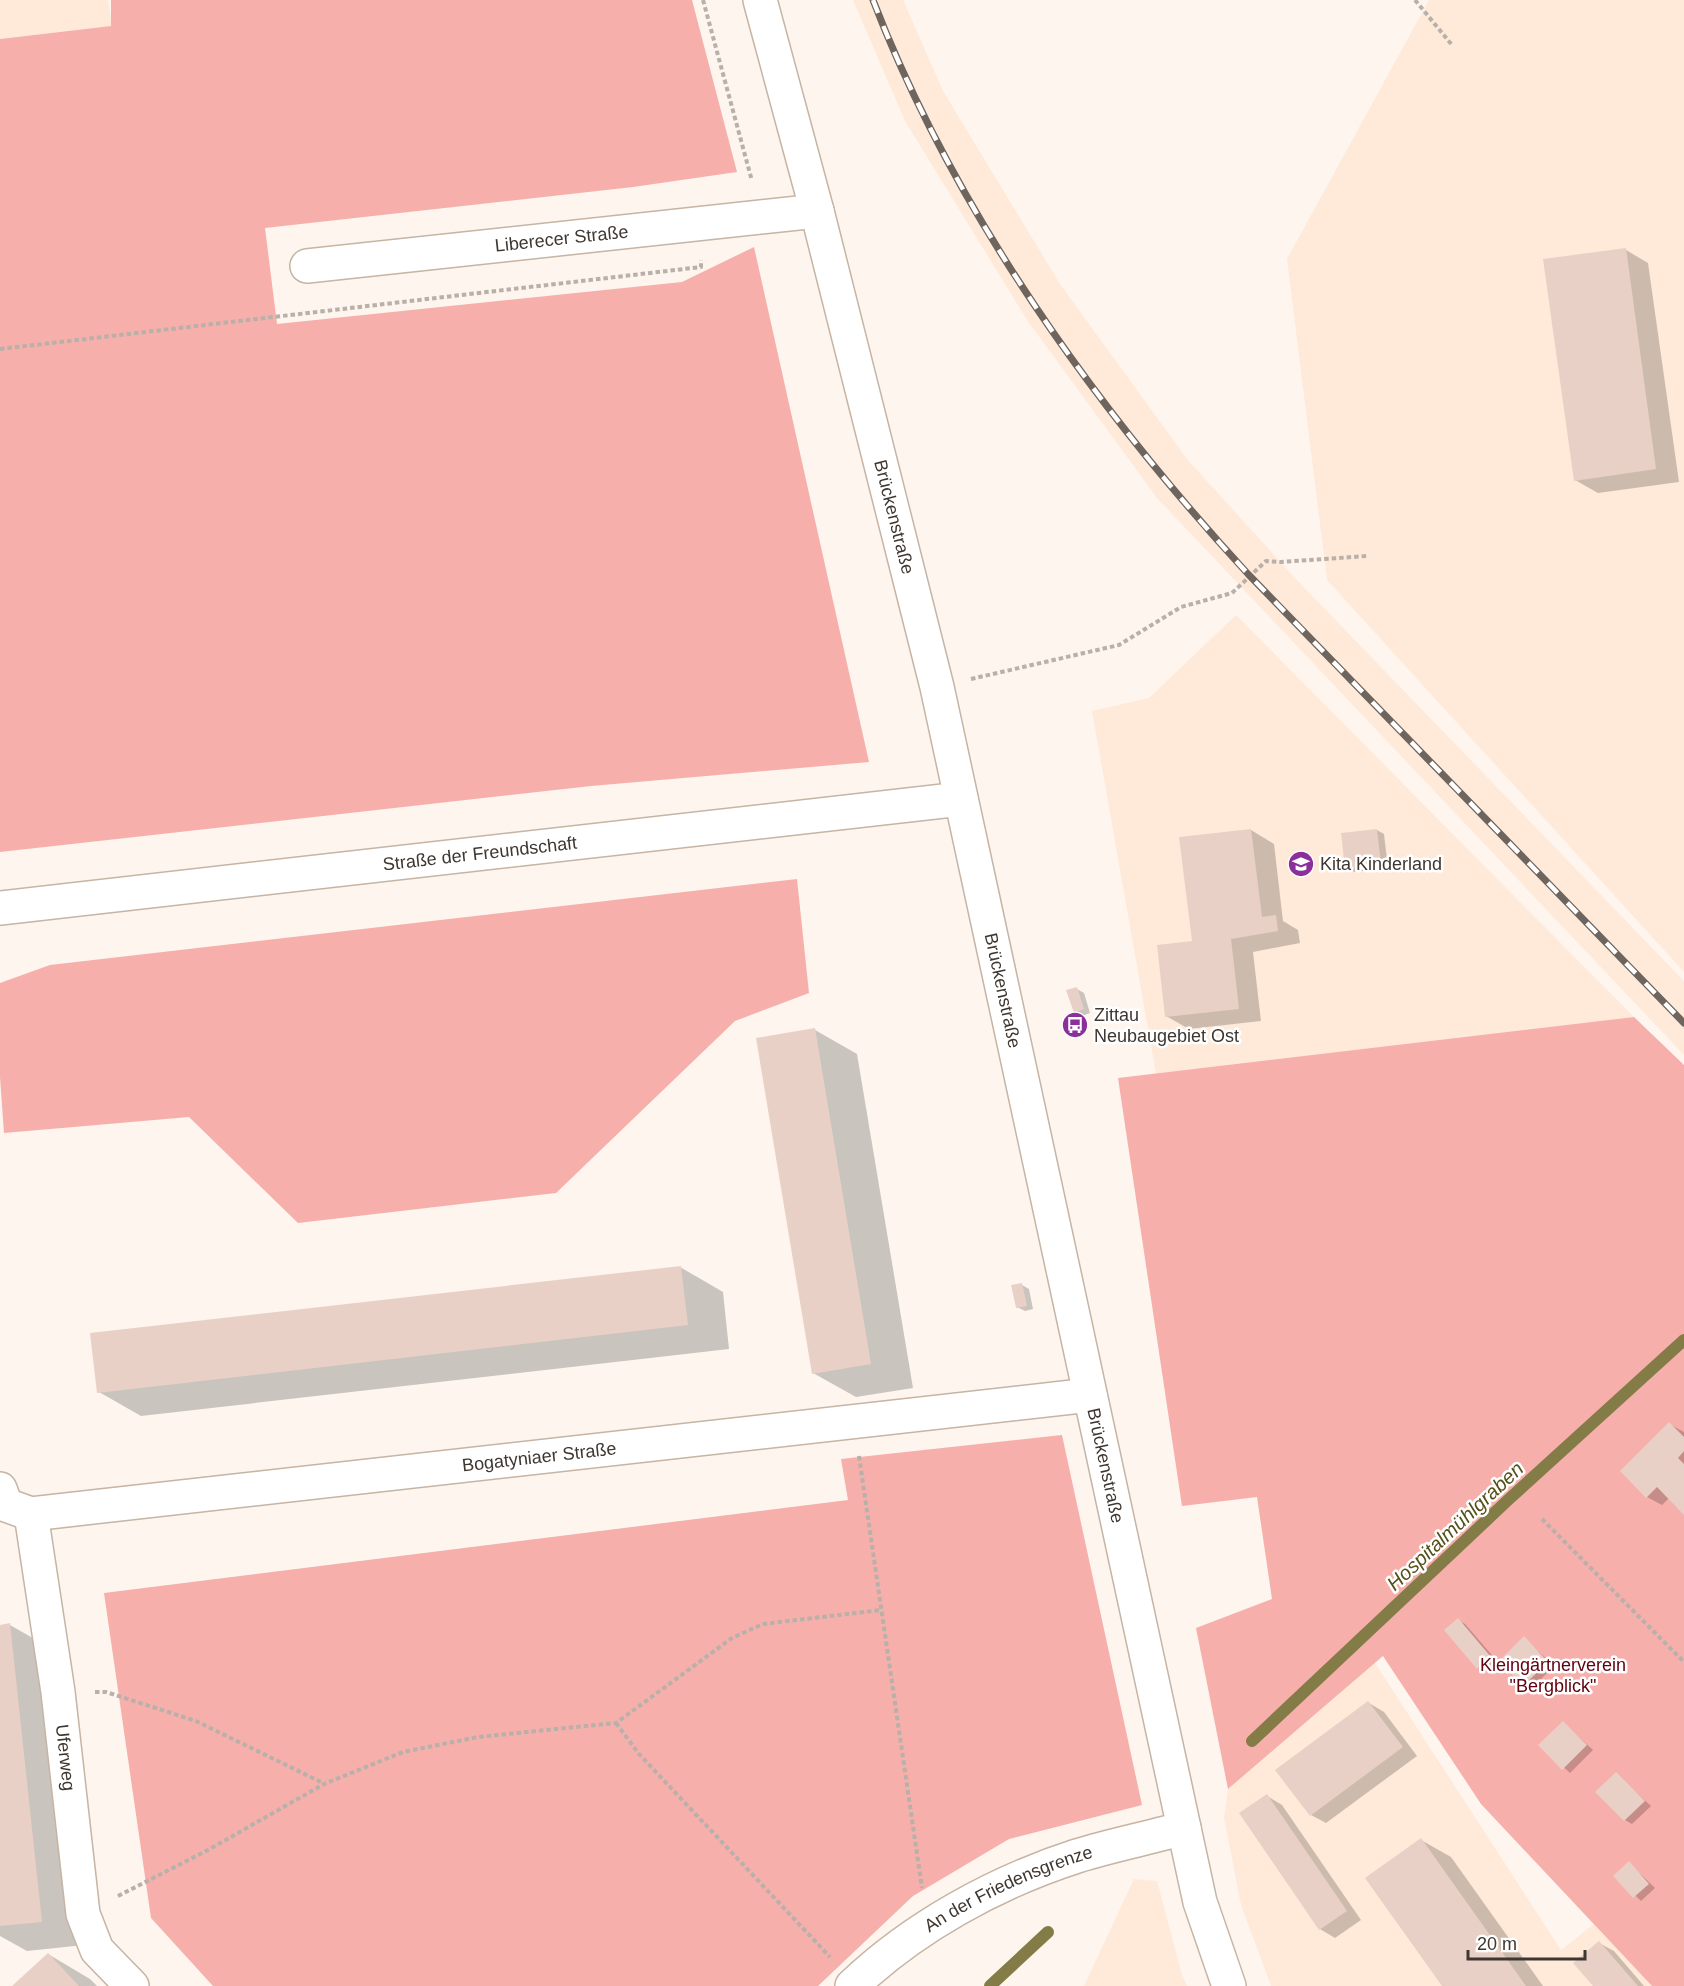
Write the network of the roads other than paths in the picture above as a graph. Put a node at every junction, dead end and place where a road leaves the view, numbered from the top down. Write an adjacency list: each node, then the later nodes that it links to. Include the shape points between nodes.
1 (760, 0): 2 (street, Brückenstraße)
2 (817, 211): 3 (street, Liberecer Straße); 4 (street, Brückenstraße, via 937,687)
3 (307, 266)
4 (961, 799): 5 (street, Straße der Freundschaft); 6 (street, Brückenstraße)
5 (0, 908)
6 (1090, 1395): 8 (street, Bogatyniaer Straße); 9 (street, Brückenstraße)
7 (0, 1489): 8 (street, via 6,1505)
8 (31, 1514): 11 (street, Uferweg, via 58,1692 83,1914 97,1950)
9 (1184, 1828): 10 (street, An der Friedensgrenze, via 1078,1856 1026,1875 928,1928 875,1964); 12 (street, Brückenstraße, via 1200,1902)
10 (853, 1985)
11 (132, 1986)
12 (1229, 1986)

